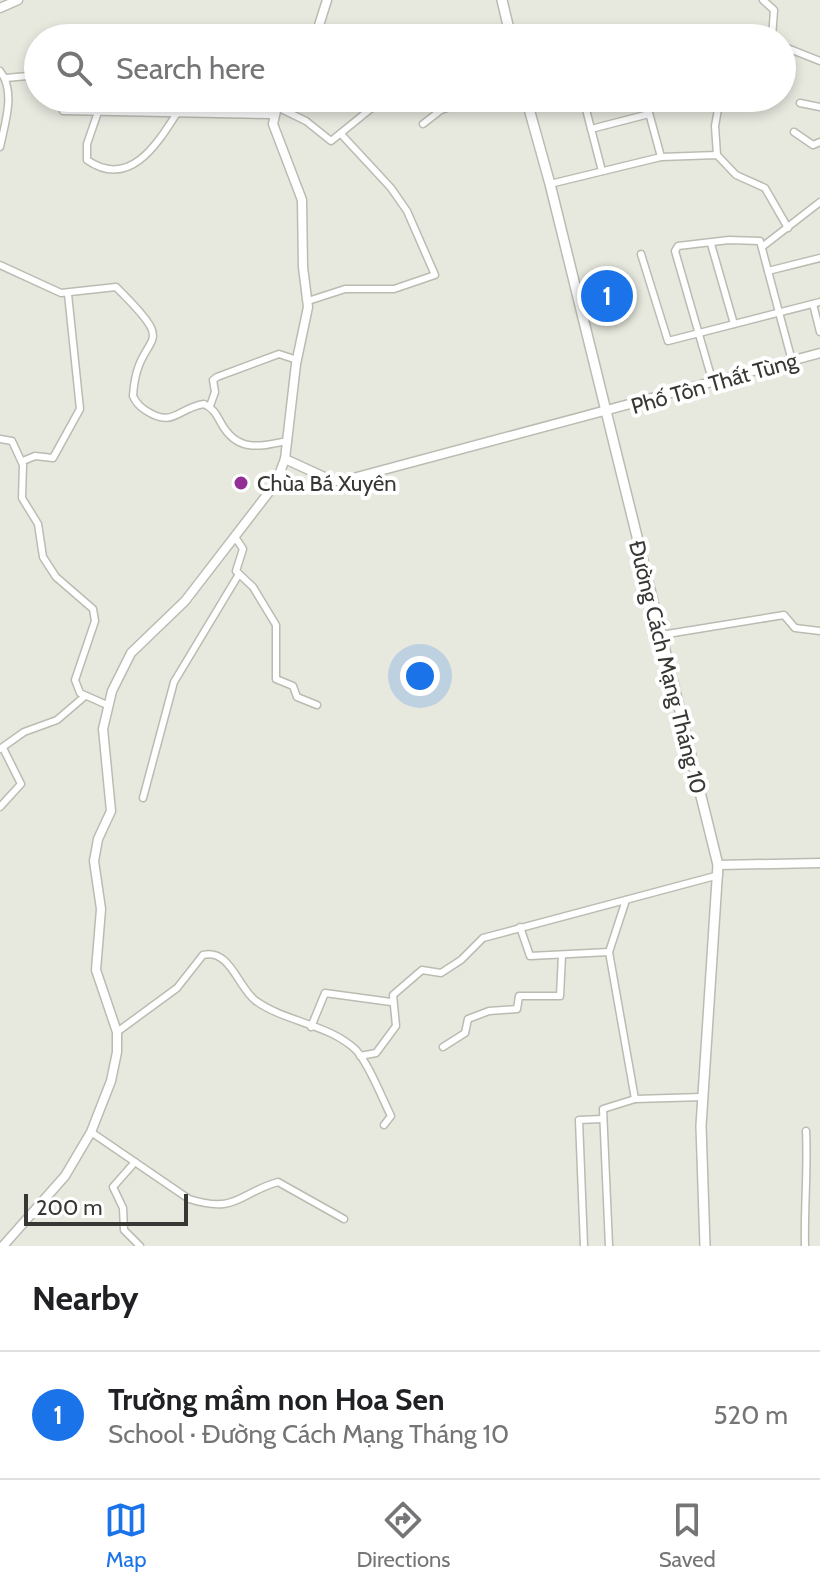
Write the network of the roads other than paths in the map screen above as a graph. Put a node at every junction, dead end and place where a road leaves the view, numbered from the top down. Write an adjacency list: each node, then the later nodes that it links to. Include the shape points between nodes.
1 (18, 0): 5 (street)
2 (327, 0): 6 (street)
3 (502, 0): 7 (main road)
4 (763, 0): 8 (street, via 774,10)
5 (0, 8)
6 (319, 24)
7 (508, 24)
8 (773, 24)
9 (796, 52): 10 (street)
10 (820, 61)
11 (0, 71): 13 (street)
12 (24, 76): 13 (street)
13 (6, 78): 14 (street)
14 (8, 86): 15 (street); 32 (street)
15 (0, 87)
16 (800, 103): 17 (street)
17 (820, 107)
18 (98, 112): 27 (street); 27 (street, via 87,160 117,171 153,149)
19 (193, 112): 27 (street)
20 (276, 112): 49 (street, via 302,200)
21 (286, 112): 33 (street, via 328,140)
22 (367, 112): 33 (street)
23 (438, 112): 29 (street)
24 (530, 112): 39 (main road, Đường Cách Mạng Tháng 10)
25 (587, 112): 30 (street)
26 (718, 112): 36 (street)
27 (177, 113)
28 (649, 114): 30 (street); 37 (street)
29 (423, 124)
30 (591, 129): 38 (street)
31 (794, 132): 34 (street, via 813,145)
32 (1, 134): 35 (street)
33 (341, 134): 49 (street, via 407,211 435,275 394,289 345,289)
34 (820, 142)
35 (0, 147)
36 (717, 155): 37 (street); 41 (street, via 736,175 765,188)
37 (661, 157): 38 (street)
38 (602, 171): 39 (street)
39 (550, 184): 60 (main road, Đường Cách Mạng Tháng 10)
40 (820, 202): 41 (street)
41 (788, 228): 43 (street)
42 (711, 244): 43 (street, via 760,241); 52 (street); 54 (street, via 675,249)
43 (762, 247): 47 (street)
44 (641, 254): 54 (street, via 666,339)
45 (820, 258): 47 (street)
46 (0, 265): 48 (street)
47 (768, 271): 51 (street)
48 (68, 294): 59 (street, via 112,285 154,328 155,339 144,353 133,391 137,405 163,420 199,404); 64 (street, via 79,414 53,458)
49 (308, 301): 56 (street)
50 (816, 303): 51 (street); 53 (street)
51 (779, 312): 52 (street); 57 (street)
52 (734, 324): 54 (street)
53 (820, 332)
54 (699, 334): 58 (street)
55 (820, 353): 57 (street, Phố Tôn Thất Tùng)
56 (297, 360): 59 (street, via 279,354 217,377); 62 (street)
57 (792, 361): 58 (street, Phố Tôn Thất Tùng)
58 (713, 383): 60 (street, Phố Tôn Thất Tùng)
59 (210, 406): 62 (street, via 230,437 244,446)
60 (607, 413): 63 (street, Phố Tôn Thất Tùng, via 342,481); 68 (main road, Đường Cách Mạng Tháng 10)
61 (0, 439): 64 (street, via 12,441)
62 (287, 441): 63 (street)
63 (285, 459): 65 (street, via 276,483)
64 (23, 461): 69 (street, via 22,498 38,524 43,557 95,615 75,680)
65 (235, 537): 66 (street, via 243,549 235,564); 70 (street, via 185,601 137,646)
66 (239, 574): 71 (street, via 276,625 276,679); 73 (street, via 174,682)
67 (820, 631): 68 (street, via 795,628 784,615)
68 (659, 635): 76 (main road, Đường Cách Mạng Tháng 10)
69 (85, 696): 70 (street); 72 (street, via 57,720 24,732)
70 (107, 705): 83 (street, via 103,729 111,811 95,849 101,909 95,958)
71 (317, 705)
72 (1, 749): 74 (street, via 21,784)
73 (143, 798)
74 (0, 807)
75 (820, 863): 76 (street)
76 (718, 870): 77 (street); 86 (main road, Đường Cách Mạng Tháng 10)
77 (626, 900): 78 (street); 79 (street)
78 (520, 927): 80 (street, via 530,956); 81 (street, via 483,938 441,973 422,970)
79 (609, 952): 80 (street); 87 (street)
80 (562, 955): 84 (street, via 560,996 519,996 517,1009 468,1019 465,1033)
81 (391, 1002): 82 (street, via 325,993); 85 (street, via 396,1026 376,1053)
82 (311, 1027): 83 (street, via 256,1001 227,963 210,954 200,958 169,995); 85 (street)
83 (117, 1032): 91 (street, via 111,1081)
84 (443, 1047)
85 (360, 1056): 89 (street, via 391,1116)
86 (703, 1097): 87 (street); 100 (main road, Đường Cách Mạng Tháng 10)
87 (635, 1099): 88 (street, via 604,1107)
88 (602, 1119): 98 (street, via 579,1120); 99 (street)
89 (384, 1125)
90 (806, 1131): 94 (street)
91 (91, 1132): 92 (street); 96 (street, via 59,1184)
92 (135, 1162): 95 (street, via 177,1192 205,1203 242,1201 278,1182); 97 (street, via 113,1187 123,1208 124,1230)
93 (820, 1171): 94 (street)
94 (808, 1172): 101 (street)
95 (344, 1219)
96 (3, 1246)
97 (140, 1246)
98 (584, 1246)
99 (609, 1246)
100 (705, 1246)
101 (805, 1246)

